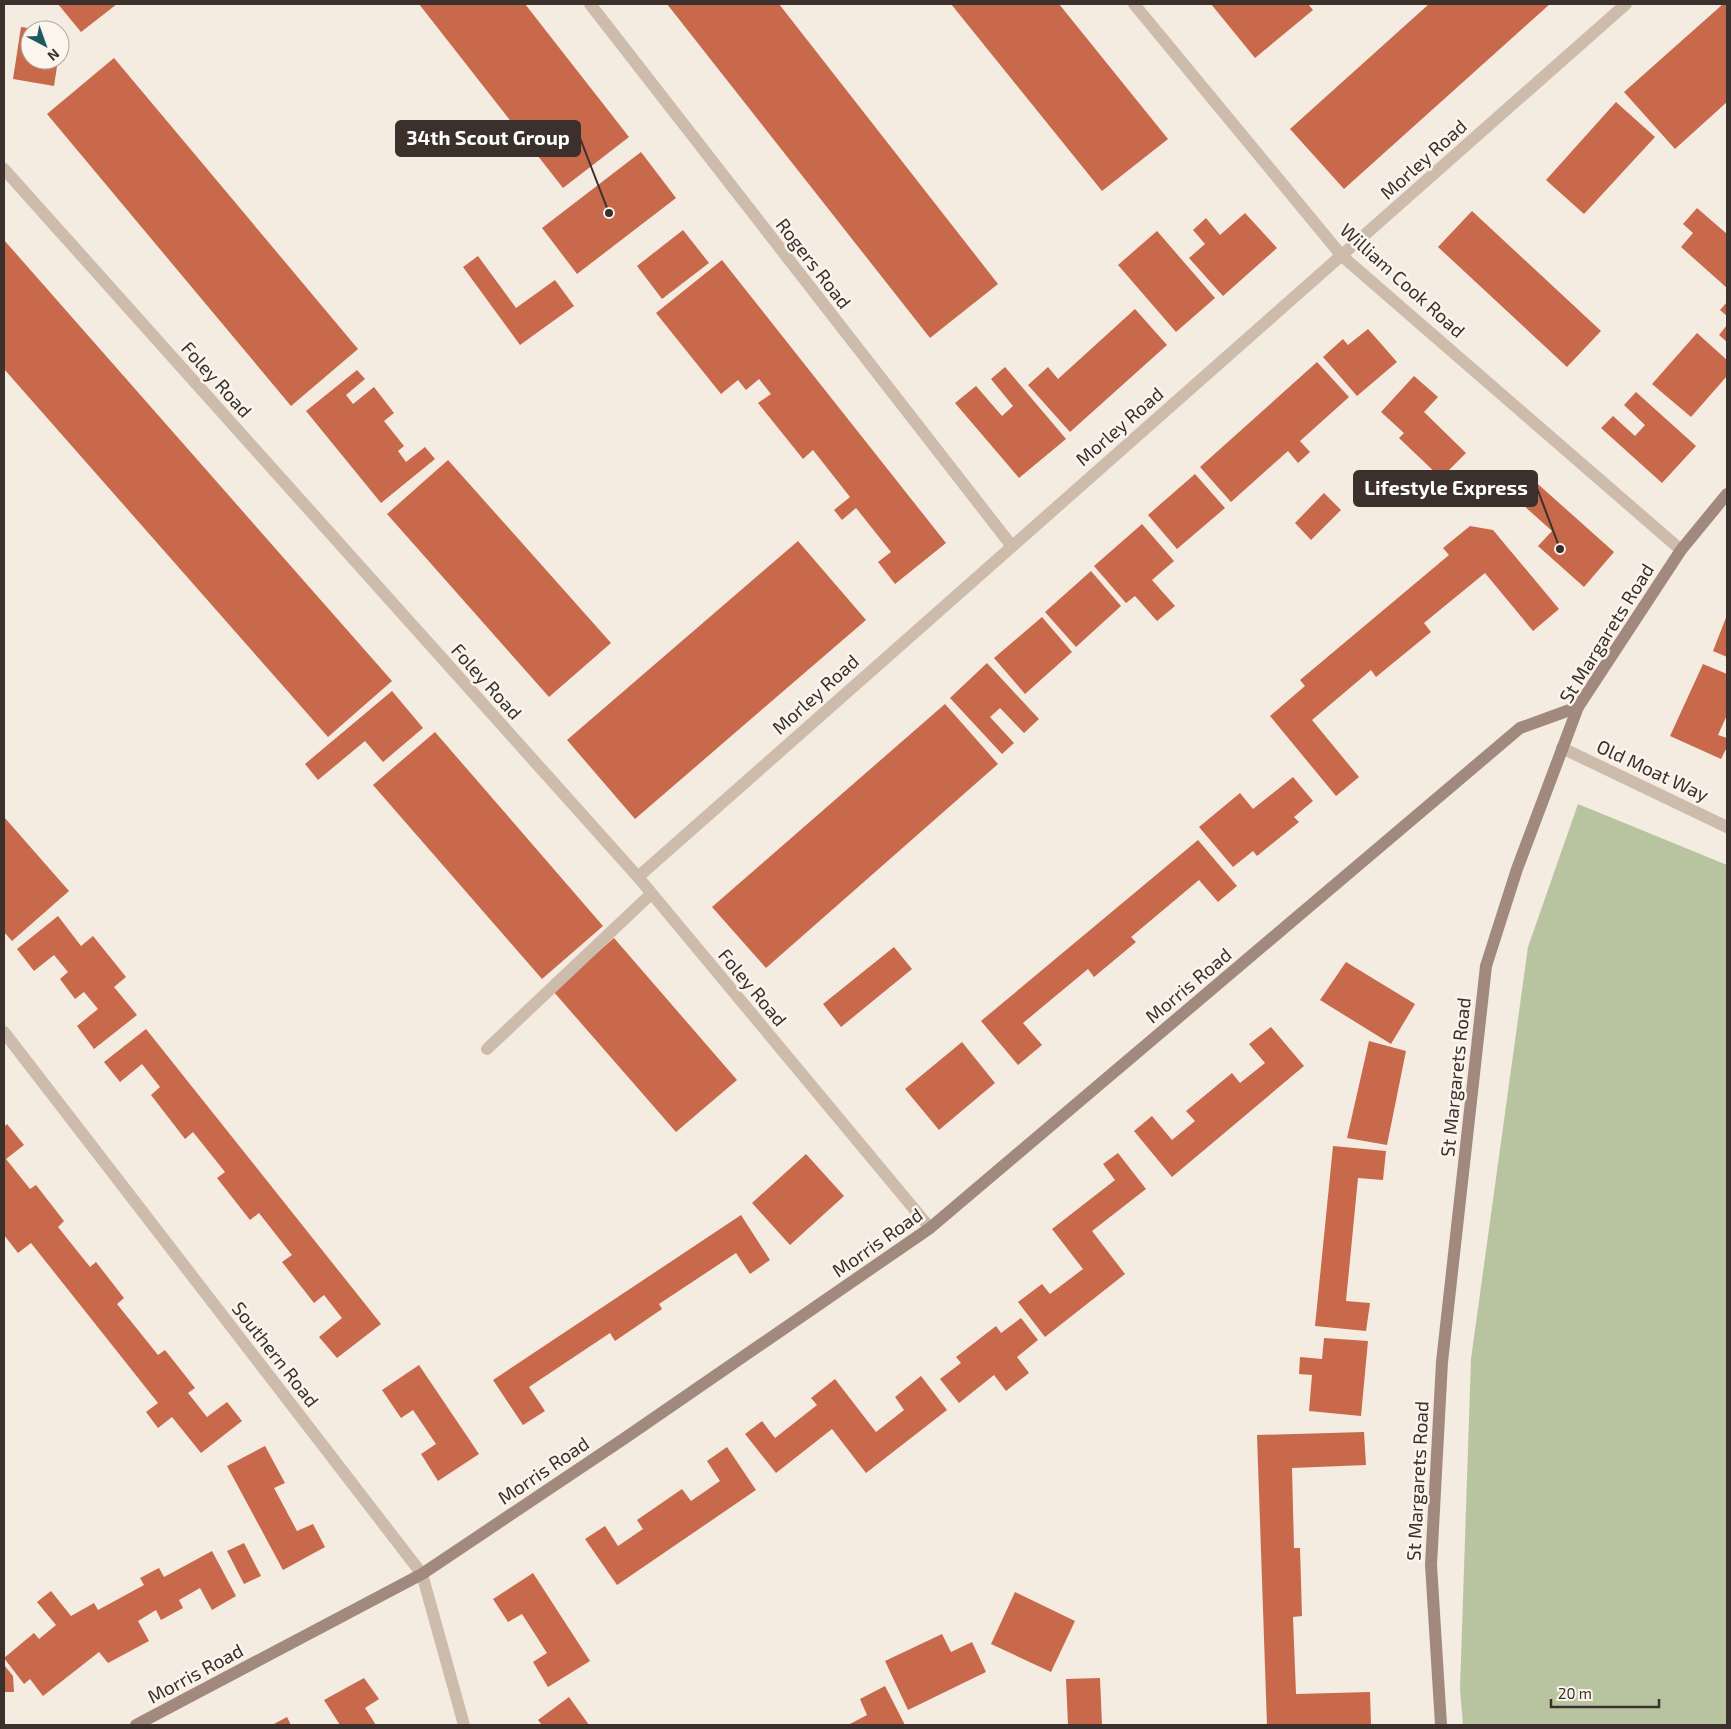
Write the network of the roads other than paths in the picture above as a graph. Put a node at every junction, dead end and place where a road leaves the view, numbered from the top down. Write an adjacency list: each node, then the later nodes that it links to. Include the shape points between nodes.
1 (590, 4): 7 (street, Rogers Road)
2 (1134, 4): 5 (street, William Cook Road)
3 (1626, 4): 5 (street, Morley Road)
4 (4, 169): 12 (street, Foley Road)
5 (1342, 256): 7 (street, Morley Road); 8 (street, William Cook Road)
6 (1727, 494): 8 (street, St Margarets Road)
7 (1011, 545): 12 (street, Morley Road)
8 (1681, 550): 9 (street, St Margarets Road)
9 (1578, 707): 10 (street, St Margarets Road); 16 (street, Morris Road, via 1520,728)
10 (1562, 748): 11 (street, Old Moat Way); 20 (street, St Margarets Road, via 1517,869 1486,966 1442,1362 1432,1565)
11 (1727, 827)
12 (638, 877): 13 (street, Foley Road)
13 (652, 894): 15 (street); 16 (street, Foley Road)
14 (4, 1032): 17 (street, Southern Road)
15 (487, 1049)
16 (930, 1228): 17 (street, Morris Road)
17 (422, 1574): 18 (street, Morris Road); 19 (street, Southern Road)
18 (136, 1725)
19 (464, 1725)
20 (1441, 1725)

